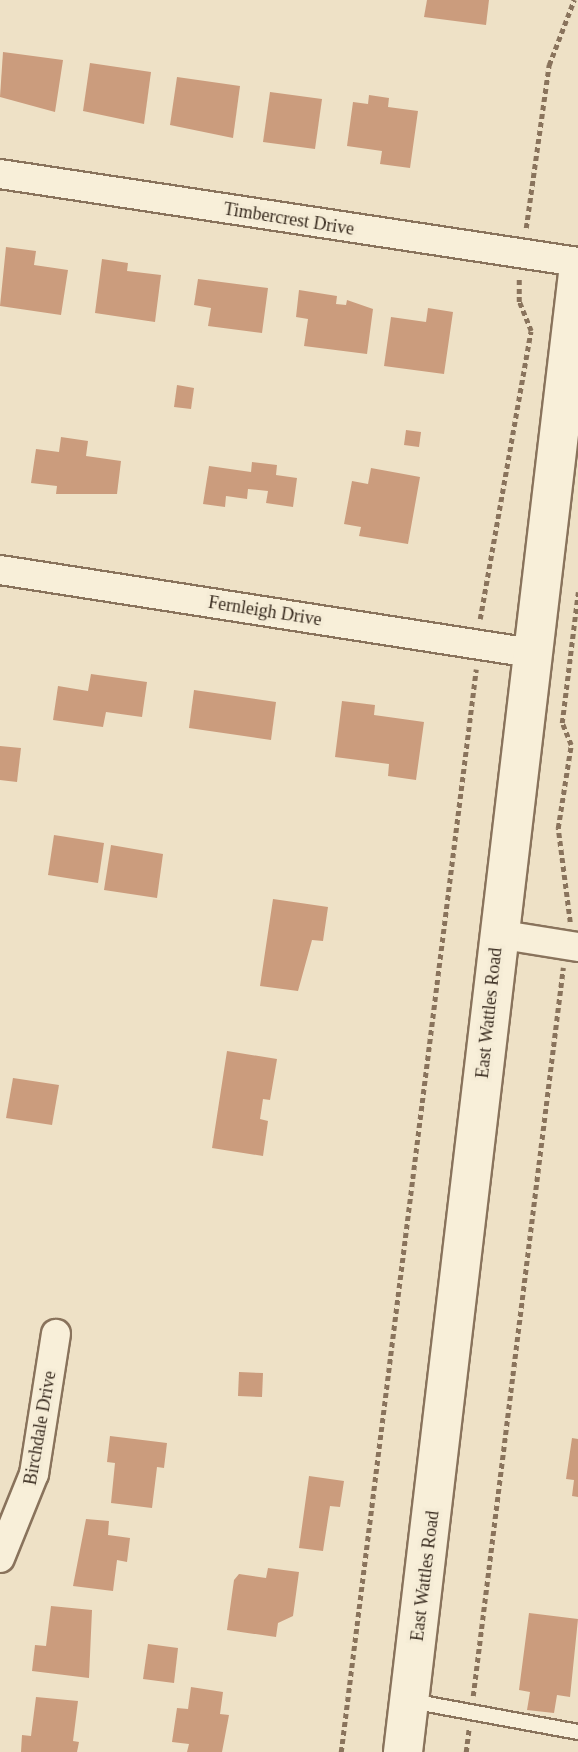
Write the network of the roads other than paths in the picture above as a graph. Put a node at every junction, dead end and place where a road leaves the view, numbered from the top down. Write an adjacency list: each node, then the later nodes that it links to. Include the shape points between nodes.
1 (0, 174): 2 (street, Timbercrest Drive)
2 (578, 262)
3 (578, 274): 5 (main road, East Wattles Road)
4 (0, 570): 5 (street, Fernleigh Drive)
5 (531, 653): 6 (main road, East Wattles Road)
6 (497, 934): 7 (street); 10 (main road, East Wattles Road)
7 (570, 945)
8 (56, 1335): 9 (street, Birchdale Drive, via 34,1475)
9 (0, 1558)
10 (410, 1701): 11 (lane); 12 (main road, East Wattles Road)
11 (578, 1732)
12 (403, 1752)

